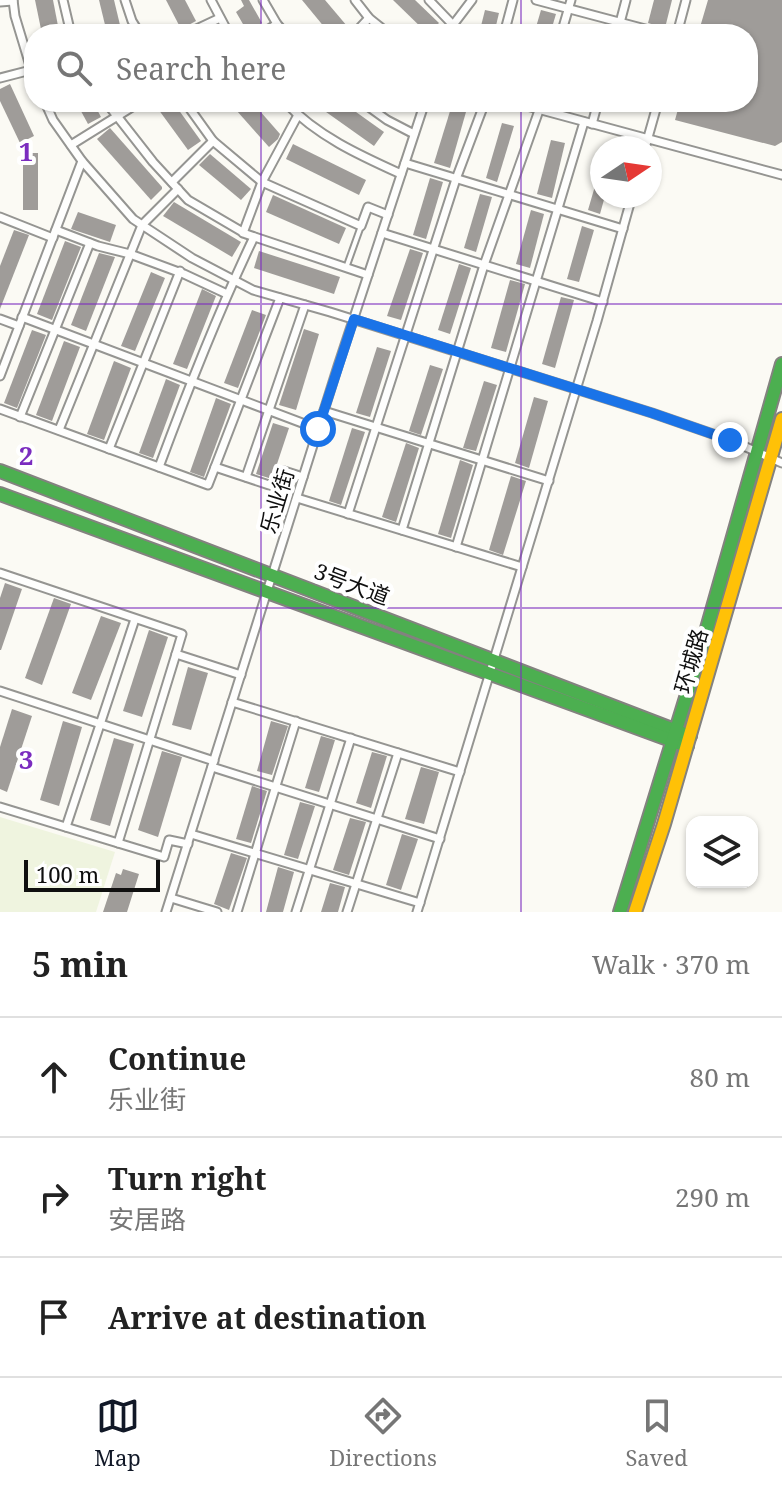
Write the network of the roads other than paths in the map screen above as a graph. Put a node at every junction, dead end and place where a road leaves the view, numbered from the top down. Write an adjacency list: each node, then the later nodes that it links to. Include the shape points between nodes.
1 (13, 0): 13 (street); 32 (street)
2 (63, 0): 19 (street)
3 (125, 0): 20 (street)
4 (211, 0): 16 (street)
5 (367, 0): 14 (street)
6 (429, 0): 26 (street)
7 (472, 0): 27 (street)
8 (513, 0): 28 (street)
9 (536, 0): 15 (street)
10 (626, 0): 18 (street)
11 (686, 0): 31 (street)
12 (267, 1): 23 (street)
13 (0, 2)
14 (357, 3): 17 (street)
15 (570, 4): 18 (street); 29 (street)
16 (220, 18): 21 (street); 22 (street)
17 (369, 18): 24 (street); 25 (street)
18 (620, 22): 30 (street)
19 (69, 24)
20 (134, 24)
21 (207, 24)
22 (223, 24)
23 (277, 24)
24 (363, 24)
25 (376, 24)
26 (452, 24)
27 (454, 24)
28 (507, 24)
29 (564, 24)
30 (627, 24)
31 (680, 24)
32 (24, 48)
33 (24, 72): 34 (street)
34 (0, 78)
35 (49, 112): 55 (street)
36 (114, 112): 48 (street)
37 (124, 112): 48 (street)
38 (192, 112): 53 (street)
39 (296, 112): 47 (street)
40 (376, 112): 50 (street)
41 (422, 112): 50 (street, 乐业街)
42 (481, 112): 60 (street)
43 (538, 112): 64 (street)
44 (557, 112): 49 (street)
45 (593, 112): 49 (street)
46 (655, 112): 52 (street)
47 (298, 115): 58 (street, via 348,150); 62 (street)
48 (117, 116): 55 (street); 61 (street)
49 (588, 123): 51 (street); 66 (street)
50 (414, 134): 57 (street, 乐业街)
51 (637, 136)
52 (649, 136)
53 (213, 141): 61 (street); 62 (street)
54 (662, 143): 59 (street)
55 (71, 145): 56 (street)
56 (82, 161): 69 (street); 74 (street)
57 (405, 163): 58 (street, 乐业街); 60 (street)
58 (401, 174): 67 (street, 乐业街)
59 (782, 175)
60 (456, 179): 64 (street); 77 (street)
61 (172, 182): 63 (street)
62 (262, 182): 70 (street); 72 (street)
63 (178, 189): 69 (street); 72 (street)
64 (510, 195): 66 (street); 79 (street)
65 (629, 208): 71 (street)
66 (558, 210): 71 (street); 84 (street)
67 (388, 215): 70 (street, via 368,207); 73 (street, 乐业街)
68 (0, 217): 74 (street)
69 (142, 225): 78 (street); 83 (street)
70 (361, 226): 80 (lane)
71 (623, 229): 87 (street)
72 (243, 233): 75 (street)
73 (382, 233): 77 (street); 82 (street, 乐业街)
74 (54, 234): 76 (street); 91 (street)
75 (254, 237): 80 (street); 83 (street)
76 (90, 243): 78 (street); 92 (street)
77 (433, 249): 79 (street); 93 (street)
78 (130, 254): 81 (street); 94 (street)
79 (484, 265): 84 (street); 95 (street)
80 (346, 268): 82 (street)
81 (179, 272): 85 (street); 96 (street)
82 (368, 275): 90 (street, 乐业街)
83 (234, 280): 85 (street); 86 (street)
84 (536, 281): 87 (street); 98 (street)
85 (227, 294): 100 (street)
86 (280, 298): 88 (street); 102 (street)
87 (603, 302): 101 (street)
88 (305, 305): 90 (street); 104 (street)
89 (0, 319): 91 (street)
90 (354, 319): 93 (street); 105 (street, 乐业街)
91 (21, 322): 92 (street); 99 (street)
92 (55, 330): 94 (street); 106 (street)
93 (405, 335): 95 (street); 108 (street)
94 (93, 344): 96 (street); 110 (street)
95 (458, 352): 98 (street); 111 (street)
96 (142, 363): 100 (street); 112 (street)
97 (782, 364): 113 (main road)
98 (511, 369): 101 (street); 115 (street)
99 (0, 376)
100 (191, 381): 102 (street); 116 (street)
101 (576, 389): 113 (street); 121 (street)
102 (241, 400): 104 (street); 117 (street)
103 (0, 409): 106 (street)
104 (268, 410): 109 (street); 119 (street)
105 (324, 411): 108 (street); 109 (street, 乐业街)
106 (20, 417): 110 (street)
107 (782, 419): 114 (main road, 环城路)
108 (376, 427): 111 (street); 124 (street)
109 (318, 429): 120 (street, 乐业街)
110 (59, 430): 112 (street)
111 (429, 444): 115 (street); 125 (street)
112 (109, 449): 116 (street)
113 (758, 452): 114 (street); 140 (main road)
114 (777, 460): 143 (main road, 环城路)
115 (482, 461): 121 (street); 126 (street)
116 (159, 467): 117 (street, via 208,485)
117 (215, 467): 119 (street)
118 (0, 471): 129 (main road, 3号大道)
119 (246, 477): 120 (street, via 278,488 284,471)
120 (303, 477): 123 (street, 乐业街)
121 (549, 481): 127 (street)
122 (0, 494): 130 (main road, 3号大道)
123 (297, 498): 124 (street); 129 (street, 乐业街)
124 (348, 514): 125 (street)
125 (402, 530): 126 (street)
126 (456, 547): 127 (street)
127 (522, 567): 133 (street)
128 (0, 573): 131 (street)
129 (273, 575): 130 (street, 乐业街); 133 (main road, 3号大道)
130 (268, 592): 134 (main road, 3号大道); 135 (street, 乐业街)
131 (135, 619): 132 (street, via 182,634); 139 (street)
132 (176, 654): 135 (street); 142 (street)
133 (494, 660): 134 (street); 140 (main road, 3号大道)
134 (490, 674): 140 (main road, 3号大道); 146 (street)
135 (241, 675): 137 (street, 乐业街)
136 (0, 691): 139 (street)
137 (232, 702): 138 (street); 145 (street, 乐业街)
138 (296, 721): 141 (street); 147 (street)
139 (101, 724): 142 (street); 151 (street)
140 (675, 736): 143 (main road, 3号大道); 167 (main road)
141 (351, 738): 144 (street); 148 (street)
142 (150, 740): 145 (street); 154 (street)
143 (688, 741): 168 (main road, 环城路)
144 (398, 753): 146 (street); 150 (street)
145 (213, 764): 147 (street); 152 (street, 乐业街)
146 (460, 772): 153 (street)
147 (276, 787): 148 (street); 156 (street)
148 (330, 804): 150 (street); 157 (street)
149 (0, 807): 151 (street)
150 (377, 819): 153 (street); 158 (street)
151 (66, 827): 154 (street)
152 (191, 834): 155 (street, 乐业街); 156 (street)
153 (440, 839): 160 (street)
154 (118, 843): 155 (street, via 164,857 169,840)
155 (188, 844): 159 (street, 乐业街)
156 (255, 853): 157 (street); 163 (street)
157 (309, 869): 158 (street); 164 (street)
158 (356, 884): 160 (street); 165 (street)
159 (171, 898): 161 (street, 乐业街); 162 (street)
160 (420, 903): 166 (street)
161 (166, 912)
162 (217, 912)
163 (237, 912)
164 (296, 912)
165 (347, 912)
166 (417, 912)
167 (620, 912)
168 (635, 912)

